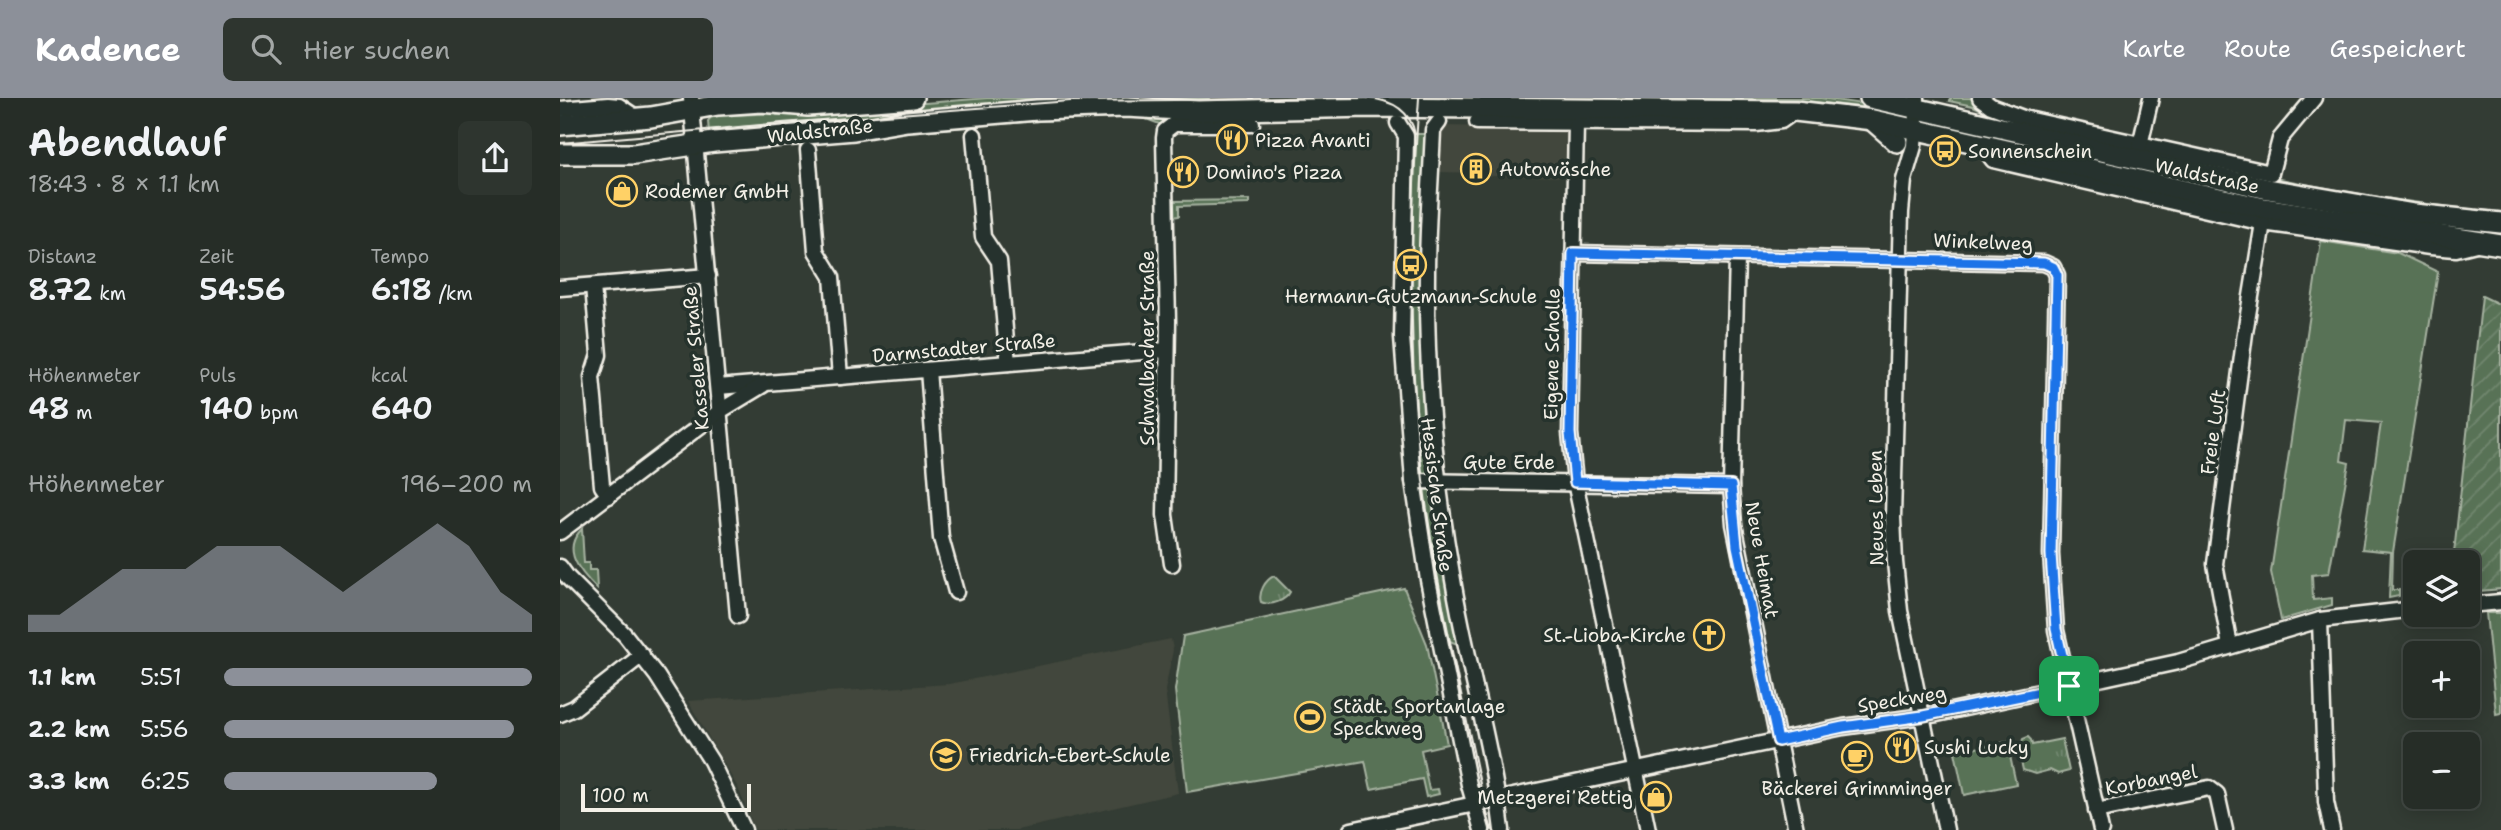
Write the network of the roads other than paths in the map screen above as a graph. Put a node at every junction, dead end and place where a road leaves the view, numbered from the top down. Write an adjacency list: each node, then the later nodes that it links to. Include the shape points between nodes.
1 (913, 98): 6 (main road, Waldstraße, via 808,106)
2 (1870, 98): 7 (main road, Waldstraße)
3 (1980, 98): 22 (street, Waldstraße, via 2023,118)
4 (2151, 98): 22 (street)
5 (2314, 98): 22 (street, Waldstraße, via 2280,139 2271,173)
6 (788, 101): 8 (main road, Waldstraße)
7 (1909, 102): 19 (street); 30 (main road, Waldstraße, via 2267,189 2414,214)
8 (692, 103): 14 (main road, Waldstraße); 23 (street, Kasseler Straße)
9 (1377, 107): 10 (main road, Waldstraße); 13 (main road, Waldstraße); 16 (main road)
10 (1292, 108): 17 (main road); 23 (main road, Waldstraße, via 1037,110)
11 (560, 109): 14 (street, via 619,106)
12 (1795, 111): 13 (main road, Waldstraße, via 1495,108); 15 (street, Waldstraße, via 1781,121 1756,124); 19 (main road, Waldstraße, via 1873,120)
13 (1458, 115): 15 (street, Waldstraße); 27 (street, Hessische Straße, via 1433,131)
14 (637, 118): 18 (main road, Waldstraße)
15 (1576, 122): 32 (street, Eigene Scholle)
16 (1398, 123): 26 (street, Hessische Straße, via 1406,136)
17 (1252, 124): 38 (street, Schwalbacher Straße, via 1174,124 1165,131)
18 (560, 125)
19 (1904, 132): 21 (main road, Waldstraße); 28 (street, Neues Leben); 28 (street, Neues Leben, via 1914,146)
20 (974, 135): 39 (street, via 983,237 999,261)
21 (1981, 144): 29 (street, Waldstraße, via 1993,160); 31 (main road, Waldstraße, via 2264,208)
22 (2140, 145)
23 (696, 146): 25 (main road, Waldstraße, via 634,154); 35 (street, Kasseler Straße)
24 (808, 150): 41 (street, via 816,250 832,277)
25 (560, 154)
26 (1405, 158): 27 (street); 45 (street, Hessische Straße, via 1402,337)
27 (1432, 159): 46 (street, Hessische Straße, via 1427,274)
28 (1903, 180): 34 (street, Neues Leben)
29 (2263, 223): 31 (street, Waldstraße, via 2456,249); 59 (street, Freie Luft, via 2215,564)
30 (2501, 223)
31 (2491, 244)
32 (1573, 253): 33 (street, Winkelweg); 47 (street, Eigene Scholle, via 1570,433)
33 (1737, 257): 34 (street, Winkelweg); 48 (street, Neue Heimat)
34 (1898, 258): 61 (street, Winkelweg, via 2044,263 2057,275 2051,554 2056,629); 63 (street, Neues Leben, via 1895,562 1900,611)
35 (708, 276): 36 (street); 43 (street, Kasseler Straße)
36 (593, 286): 37 (street); 49 (street, via 600,355 592,377 602,486)
37 (560, 288)
38 (1167, 350): 39 (street, Darmstadter Straße); 51 (street, Schwalbacher Straße, via 1165,515)
39 (1008, 363): 40 (street, Darmstadter Straße)
40 (928, 370): 41 (street, Darmstadter Straße); 53 (street, via 941,538)
41 (840, 377): 42 (street, Darmstadter Straße)
42 (765, 384): 43 (street, Darmstadter Straße); 44 (street, Darmstadter Straße)
43 (718, 387): 44 (street, Kasseler Straße)
44 (720, 411): 49 (street, Darmstadter Straße); 57 (street, Kasseler Straße)
45 (1413, 481): 46 (street, Gute Erde); 67 (street, Hessische Straße, via 1428,580)
46 (1438, 481): 47 (street, Gute Erde); 66 (street, Hessische Straße, via 1453,581)
47 (1575, 482): 48 (street, Gute Erde); 65 (street, Eigene Scholle)
48 (1731, 486): 64 (street, Neue Heimat, via 1737,546)
49 (609, 496): 50 (street, Darmstadter Straße)
50 (560, 532)
51 (1172, 564)
52 (560, 567): 60 (street)
53 (957, 592)
54 (2501, 602): 55 (street)
55 (2480, 604)
56 (2403, 610): 58 (street, Speckweg)
57 (738, 615)
58 (2320, 620): 59 (street, Speckweg); 78 (street, via 2326,802)
59 (2230, 646): 61 (street, Speckweg)
60 (642, 655): 62 (street); 69 (street, via 711,761)
61 (2069, 686): 63 (street, Speckweg); 68 (street, Winkelweg)
62 (560, 714)
63 (1923, 716): 64 (street, Speckweg); 75 (street, Neues Leben)
64 (1778, 741): 65 (street, Speckweg); 74 (street, Neue Heimat)
65 (1636, 770): 66 (street, Speckweg); 73 (street, Eigene Scholle)
66 (1499, 800): 67 (street, Speckweg); 72 (street, Hessische Straße)
67 (1474, 805): 70 (street, Speckweg); 71 (street, Hessische Straße)
68 (2096, 811): 76 (street, Winkelweg); 77 (street, Korbangel, via 2209,788 2217,794)
69 (744, 830)
70 (1351, 830)
71 (1482, 830)
72 (1502, 830)
73 (1648, 830)
74 (1796, 830)
75 (1946, 830)
76 (2101, 830)
77 (2225, 830)
78 (2332, 830)

